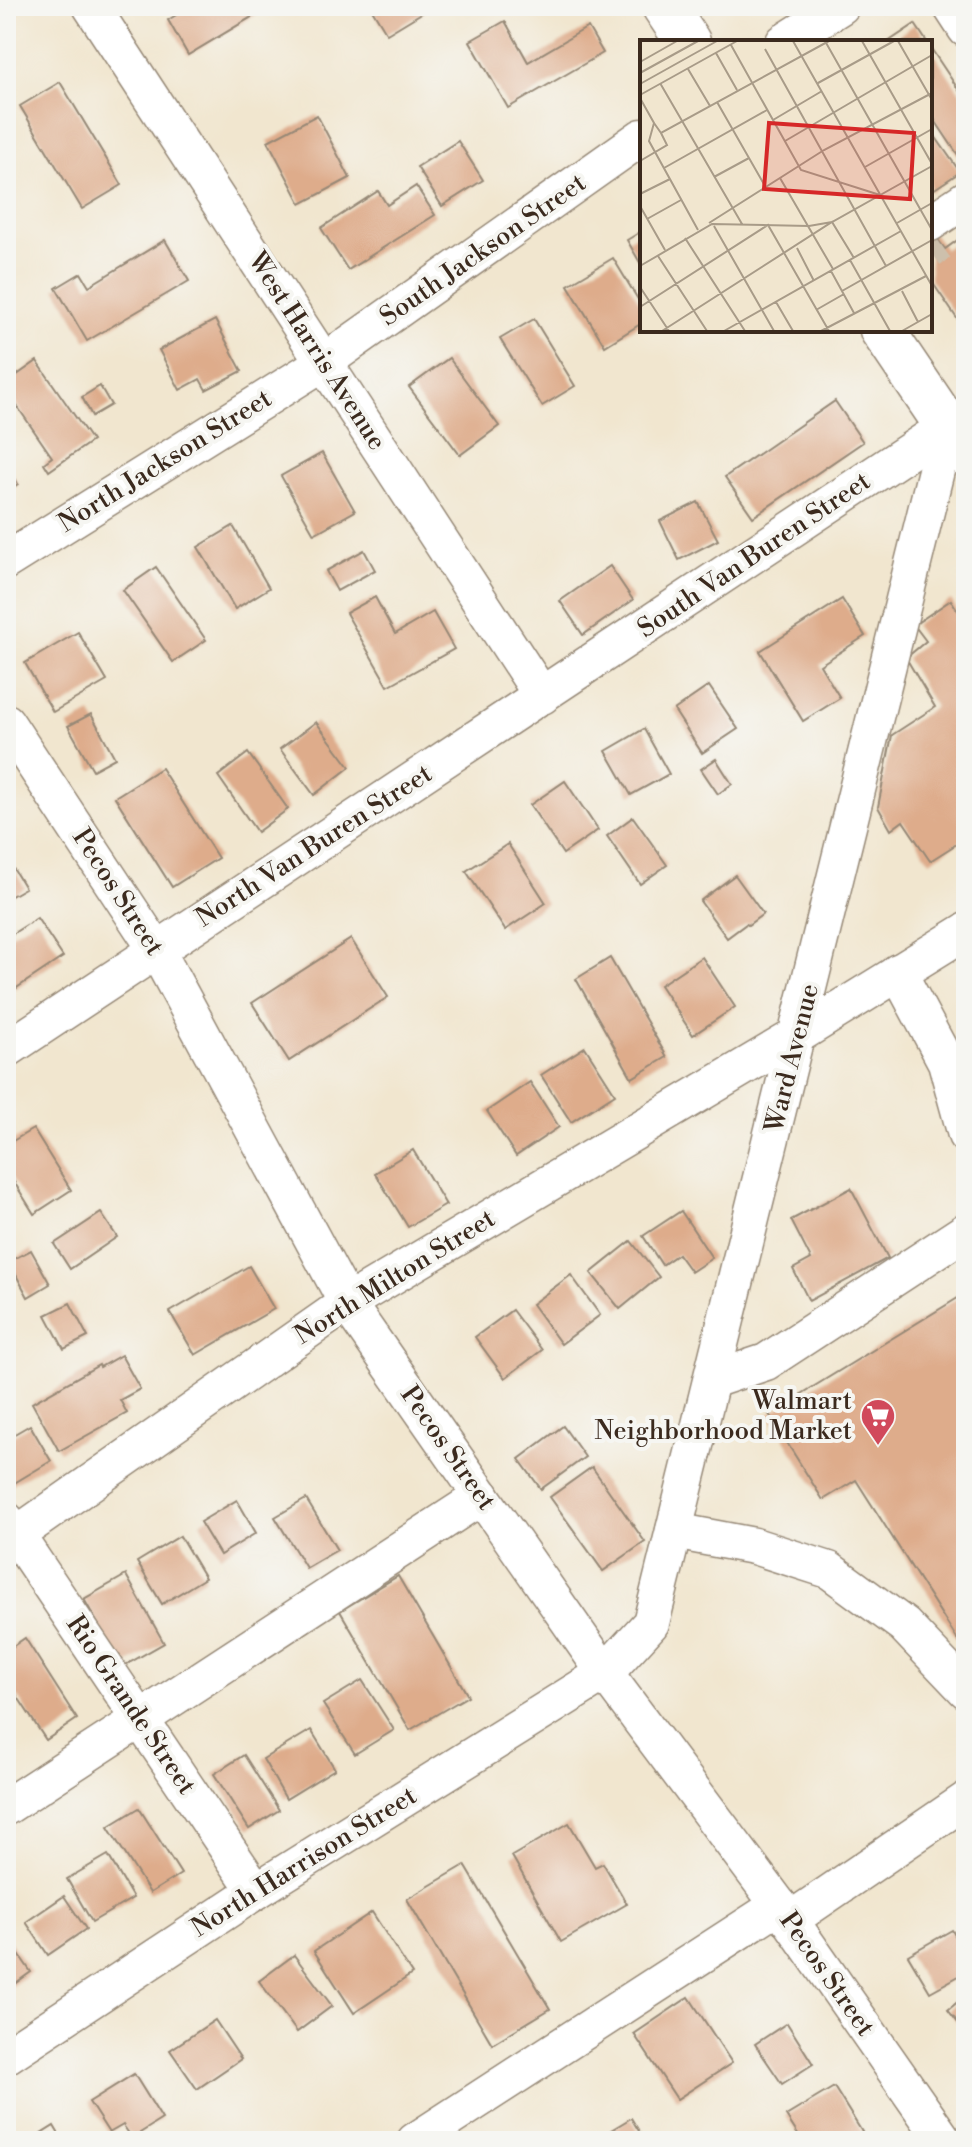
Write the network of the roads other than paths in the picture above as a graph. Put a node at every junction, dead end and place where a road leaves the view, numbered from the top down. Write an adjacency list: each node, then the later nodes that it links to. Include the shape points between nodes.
1 (91, 6): 10 (street, West Harris Avenue)
2 (664, 6): 6 (main road)
3 (841, 6): 7 (street)
4 (951, 6): 5 (street)
5 (966, 29)
6 (687, 40)
7 (787, 40)
8 (640, 138): 10 (street, South Jackson Street)
9 (884, 332): 11 (main road)
10 (324, 362): 12 (street, North Jackson Street); 13 (street, West Harris Avenue)
11 (960, 431): 13 (street, South Van Buren Street); 18 (street, Ward Avenue)
12 (6, 561)
13 (542, 696): 16 (street, North Van Buren Street)
14 (6, 722): 16 (street, Pecos Street)
15 (966, 931): 17 (street, North Milton Street)
16 (156, 949): 19 (street, North Van Buren Street); 22 (street, Pecos Street)
17 (898, 972): 18 (street, North Milton Street); 20 (street, via 946,1062)
18 (798, 1035): 22 (street, North Milton Street); 23 (street, Ward Avenue)
19 (6, 1050)
20 (966, 1135)
21 (966, 1231): 23 (street, via 766,1362)
22 (347, 1303): 24 (street, Pecos Street); 26 (street, North Milton Street)
23 (712, 1380): 25 (street, Ward Avenue)
24 (482, 1496): 27 (street, Pecos Street); 29 (street)
25 (674, 1531): 27 (street, Ward Avenue, via 651,1623); 28 (street, via 754,1546 829,1570 904,1625)
26 (10, 1533): 29 (street, Rio Grande Street)
27 (605, 1673): 32 (street, North Harrison Street); 33 (street, Pecos Street)
28 (966, 1690)
29 (141, 1719): 31 (street); 32 (street, Rio Grande Street)
30 (966, 1800): 33 (street)
31 (6, 1807)
32 (256, 1891): 34 (street, North Harrison Street)
33 (785, 1912): 35 (street, Pecos Street); 36 (street)
34 (6, 2056)
35 (935, 2138)
36 (415, 2141)

